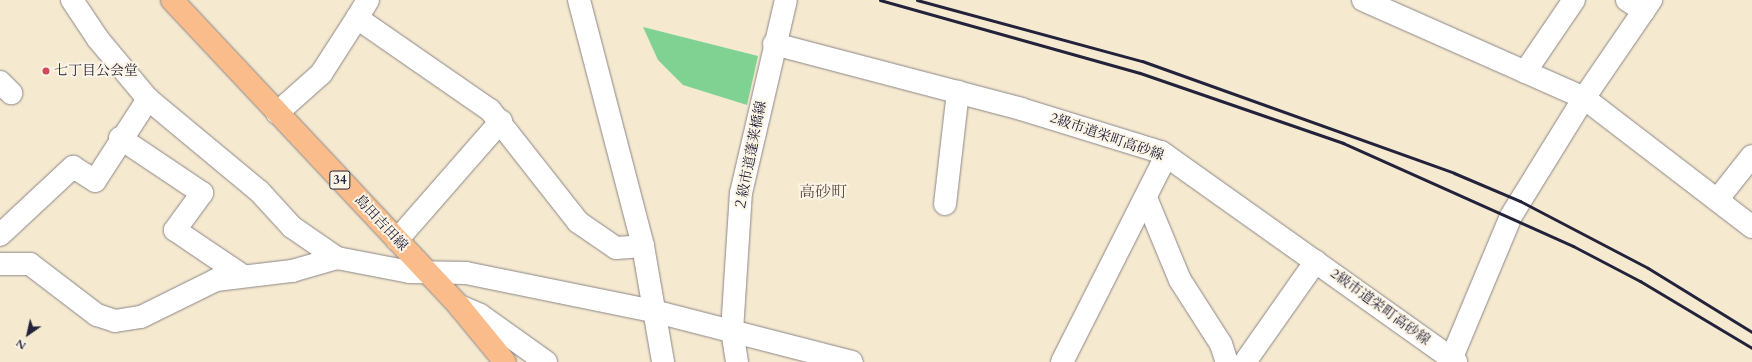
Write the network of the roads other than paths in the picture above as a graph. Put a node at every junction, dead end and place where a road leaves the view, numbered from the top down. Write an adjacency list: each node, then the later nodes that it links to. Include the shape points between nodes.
1 (72, 0): 13 (street, via 98,39)
2 (172, 0): 14 (main road, 島田吉田線 / 34)
3 (579, 0): 25 (street)
4 (786, 0): 9 (street, ２級市道蓬莱橋線)
5 (1363, 0): 10 (street)
6 (1574, 0): 10 (street)
7 (1641, 4): 12 (street)
8 (363, 9): 14 (street, via 321,74); 15 (street)
9 (774, 44): 11 (street, 2級市道栄町高砂線); 33 (street, ２級市道蓬莱橋線, via 741,192)
10 (1525, 72): 12 (street)
11 (958, 92): 17 (street, 2級市道栄町高砂線); 21 (street)
12 (1584, 98): 20 (street); 34 (street, via 1508,222)
13 (148, 99): 16 (street); 26 (street, via 259,190 292,227)
14 (278, 112): 24 (main road, 島田吉田線 / 34)
15 (501, 121): 24 (street); 25 (street, via 578,222 616,248)
16 (120, 138): 23 (street, via 95,181 73,166); 30 (street, via 202,193 175,230)
17 (1166, 156): 19 (street); 27 (street, 2級市道栄町高砂線)
18 (1752, 156): 20 (street)
19 (1146, 198): 40 (street); 41 (street, via 1180,280 1221,344)
20 (1717, 200): 22 (street)
21 (945, 204)
22 (1752, 227)
23 (0, 235)
24 (397, 240): 29 (main road, 島田吉田線 / 34)
25 (643, 246): 32 (street)
26 (337, 258): 29 (street); 30 (street, via 292,271)
27 (1316, 261): 34 (street, 2級市道栄町高砂線); 42 (street)
28 (0, 264): 30 (street, via 30,264 97,315 115,321 141,317 216,280)
29 (428, 274): 31 (main road, 島田吉田線 / 34); 32 (street, via 466,273)
30 (243, 276)
31 (459, 306): 35 (main road, 島田吉田線 / 34); 36 (street, via 480,315)
32 (657, 312): 33 (street); 37 (street)
33 (732, 331): 38 (street, ２級市道蓬莱橋線); 39 (street)
34 (1452, 361)
35 (505, 362)
36 (546, 362)
37 (663, 362)
38 (737, 362)
39 (852, 362)
40 (1062, 362)
41 (1227, 362)
42 (1245, 362)

